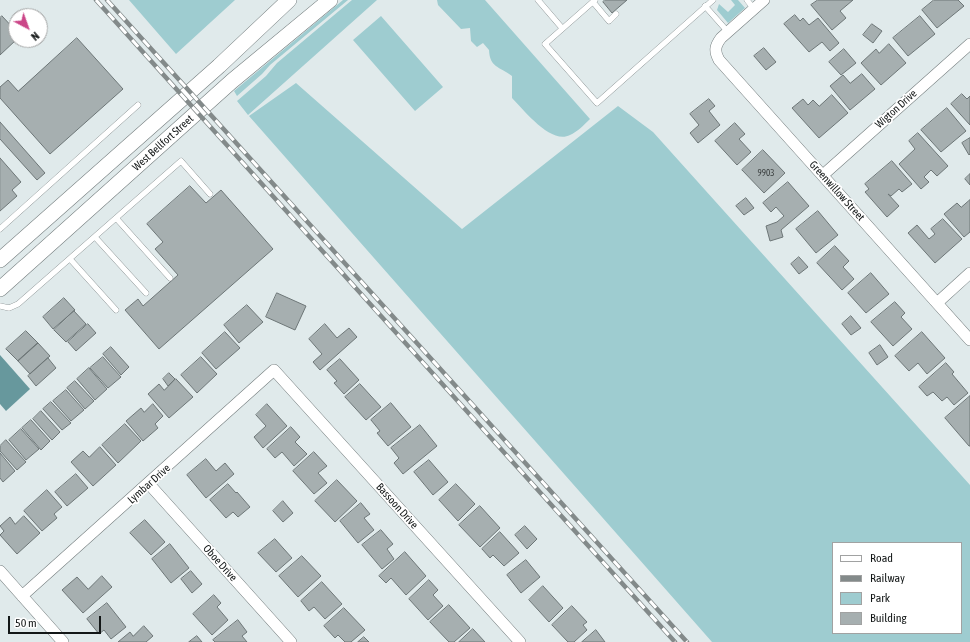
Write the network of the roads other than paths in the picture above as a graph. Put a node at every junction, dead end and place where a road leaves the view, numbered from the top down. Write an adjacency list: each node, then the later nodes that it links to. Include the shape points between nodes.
1 (289, 0): 21 (main road, West Bellfort Street, via 219,66)
2 (330, 0): 24 (main road, West Bellfort Street, via 232,81)
3 (538, 0): 11 (lane)
4 (713, 0): 8 (lane)
5 (747, 0): 9 (lane)
6 (764, 0): 9 (street)
7 (594, 1): 10 (lane, via 609,21); 11 (lane)
8 (705, 6): 11 (lane, via 597,103 545,44); 12 (lane)
9 (754, 9): 12 (street)
10 (616, 14)
11 (562, 28)
12 (724, 35): 15 (street, Greenwillow Street, via 716,44 715,50 719,60)
13 (970, 44): 15 (street, Wigton Drive)
14 (138, 105): 18 (lane)
15 (823, 175): 26 (street, Greenwillow Street)
16 (210, 194): 17 (lane, via 182,161)
17 (116, 218): 19 (lane); 23 (lane)
18 (0, 230)
19 (95, 237): 20 (lane); 25 (lane)
20 (70, 259): 27 (lane, via 18,304 9,308); 28 (lane)
21 (0, 260)
22 (970, 273): 26 (street)
23 (170, 278)
24 (0, 289)
25 (146, 293)
26 (937, 303): 29 (street, Greenwillow Street)
27 (0, 306)
28 (116, 310)
29 (970, 340)
30 (274, 370): 31 (street, Lymbar Drive); 36 (street, Bassoon Drive)
31 (149, 484): 33 (street, Lymbar Drive); 35 (street, Oboe Drive)
32 (0, 571): 33 (street)
33 (22, 596): 34 (street)
34 (63, 642)
35 (291, 642)
36 (520, 642)

